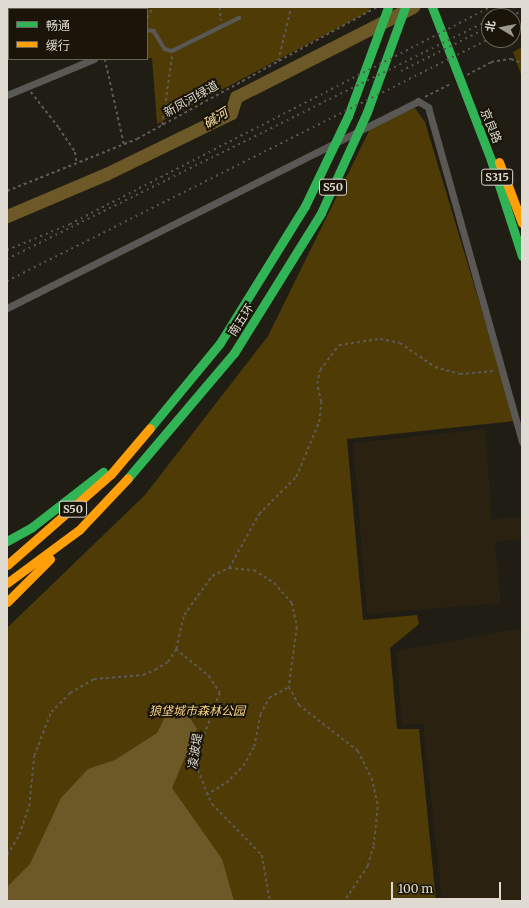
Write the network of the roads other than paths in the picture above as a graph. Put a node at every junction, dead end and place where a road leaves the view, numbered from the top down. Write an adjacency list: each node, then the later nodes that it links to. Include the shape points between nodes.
1 (388, 7): 14 (main road, 南五环 / S50, via 348,116 305,206 220,343)
2 (405, 7): 15 (main road, 南五环 / S50, via 367,112 321,213 234,353 124,484)
3 (432, 7): 9 (main road, 京良路 / S315)
4 (439, 7): 9 (main road, 京良路 / S315)
5 (239, 18): 6 (lane, via 172,51 165,48 154,31)
6 (148, 30)
7 (92, 60): 8 (street)
8 (7, 95)
9 (470, 99): 10 (main road, 京良路 / S315); 11 (main road, 京良路 / S315)
10 (522, 223)
11 (522, 256)
12 (7, 308): 13 (street, via 418,101 428,107)
13 (522, 442)
14 (134, 448): 16 (main road, via 32,527); 17 (main road, 南五环 / S50, via 105,480)
15 (79, 530): 18 (main road, 南五环 / S50); 19 (main road)
16 (7, 541)
17 (7, 565)
18 (7, 583)
19 (7, 602)

